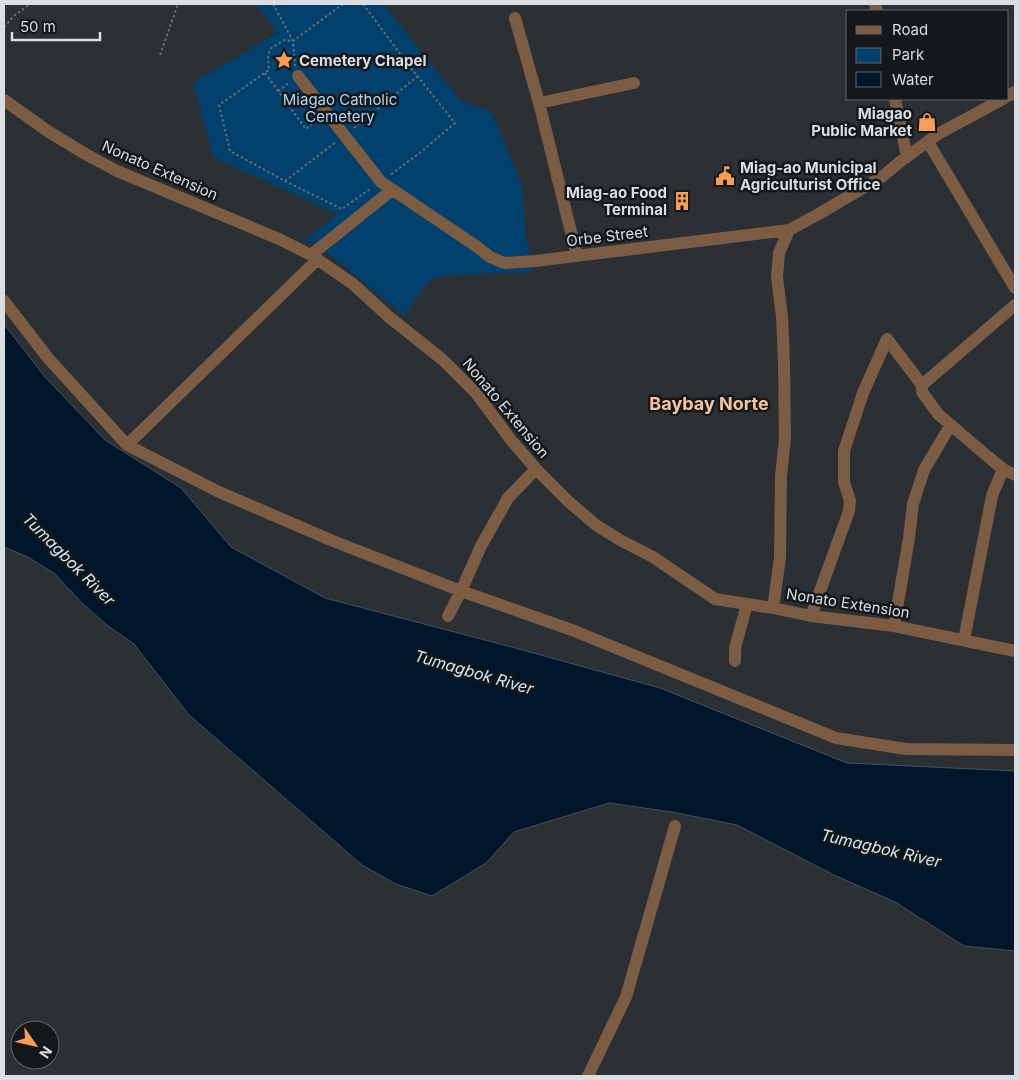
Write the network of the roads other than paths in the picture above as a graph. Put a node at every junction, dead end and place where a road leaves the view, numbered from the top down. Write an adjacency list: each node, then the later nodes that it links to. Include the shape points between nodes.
1 (516, 18): 7 (street)
2 (298, 76): 10 (street, Orbe Street, via 381,182)
3 (634, 83): 7 (street)
4 (4, 100): 13 (street, Nonato Extension, via 49,132 117,171)
5 (895, 100): 9 (street)
6 (1001, 100): 8 (street, Orbe Street)
7 (539, 104): 12 (street)
8 (928, 142): 9 (street, Orbe Street); 14 (street)
9 (904, 159): 11 (street, Orbe Street, via 883,176)
10 (392, 190): 12 (street, Orbe Street, via 490,257 504,263); 13 (street)
11 (789, 230): 12 (street, Orbe Street); 25 (street, via 779,253 777,278 782,318 785,438 780,476 780,558)
12 (577, 256)
13 (314, 257): 19 (street); 20 (street, Nonato Extension, via 353,284 443,360 476,392)
14 (1015, 288)
15 (4, 301): 19 (street, via 48,358)
16 (1015, 305): 17 (street)
17 (922, 385): 18 (street, via 922,392); 27 (street, via 887,339 863,393 844,451 844,482 850,501 849,511)
18 (950, 426): 21 (street); 28 (street, via 924,470 913,504)
19 (127, 445): 23 (street, via 228,496)
20 (536, 469): 23 (street, via 508,498); 24 (street, Nonato Extension, via 596,525 653,557 715,599)
21 (1003, 469): 22 (street); 29 (street, via 992,496)
22 (1015, 475)
23 (461, 591): 26 (street); 32 (street, via 572,630 836,738 906,749)
24 (746, 604): 25 (street, Nonato Extension); 31 (street)
25 (773, 608): 27 (street, Nonato Extension)
26 (448, 616)
27 (811, 616): 28 (street, Nonato Extension)
28 (894, 626): 29 (street, Nonato Extension)
29 (964, 640): 30 (street, Nonato Extension)
30 (1015, 651)
31 (735, 661)
32 (1015, 750)
33 (675, 826): 34 (street, via 626,997)
34 (588, 1076)

